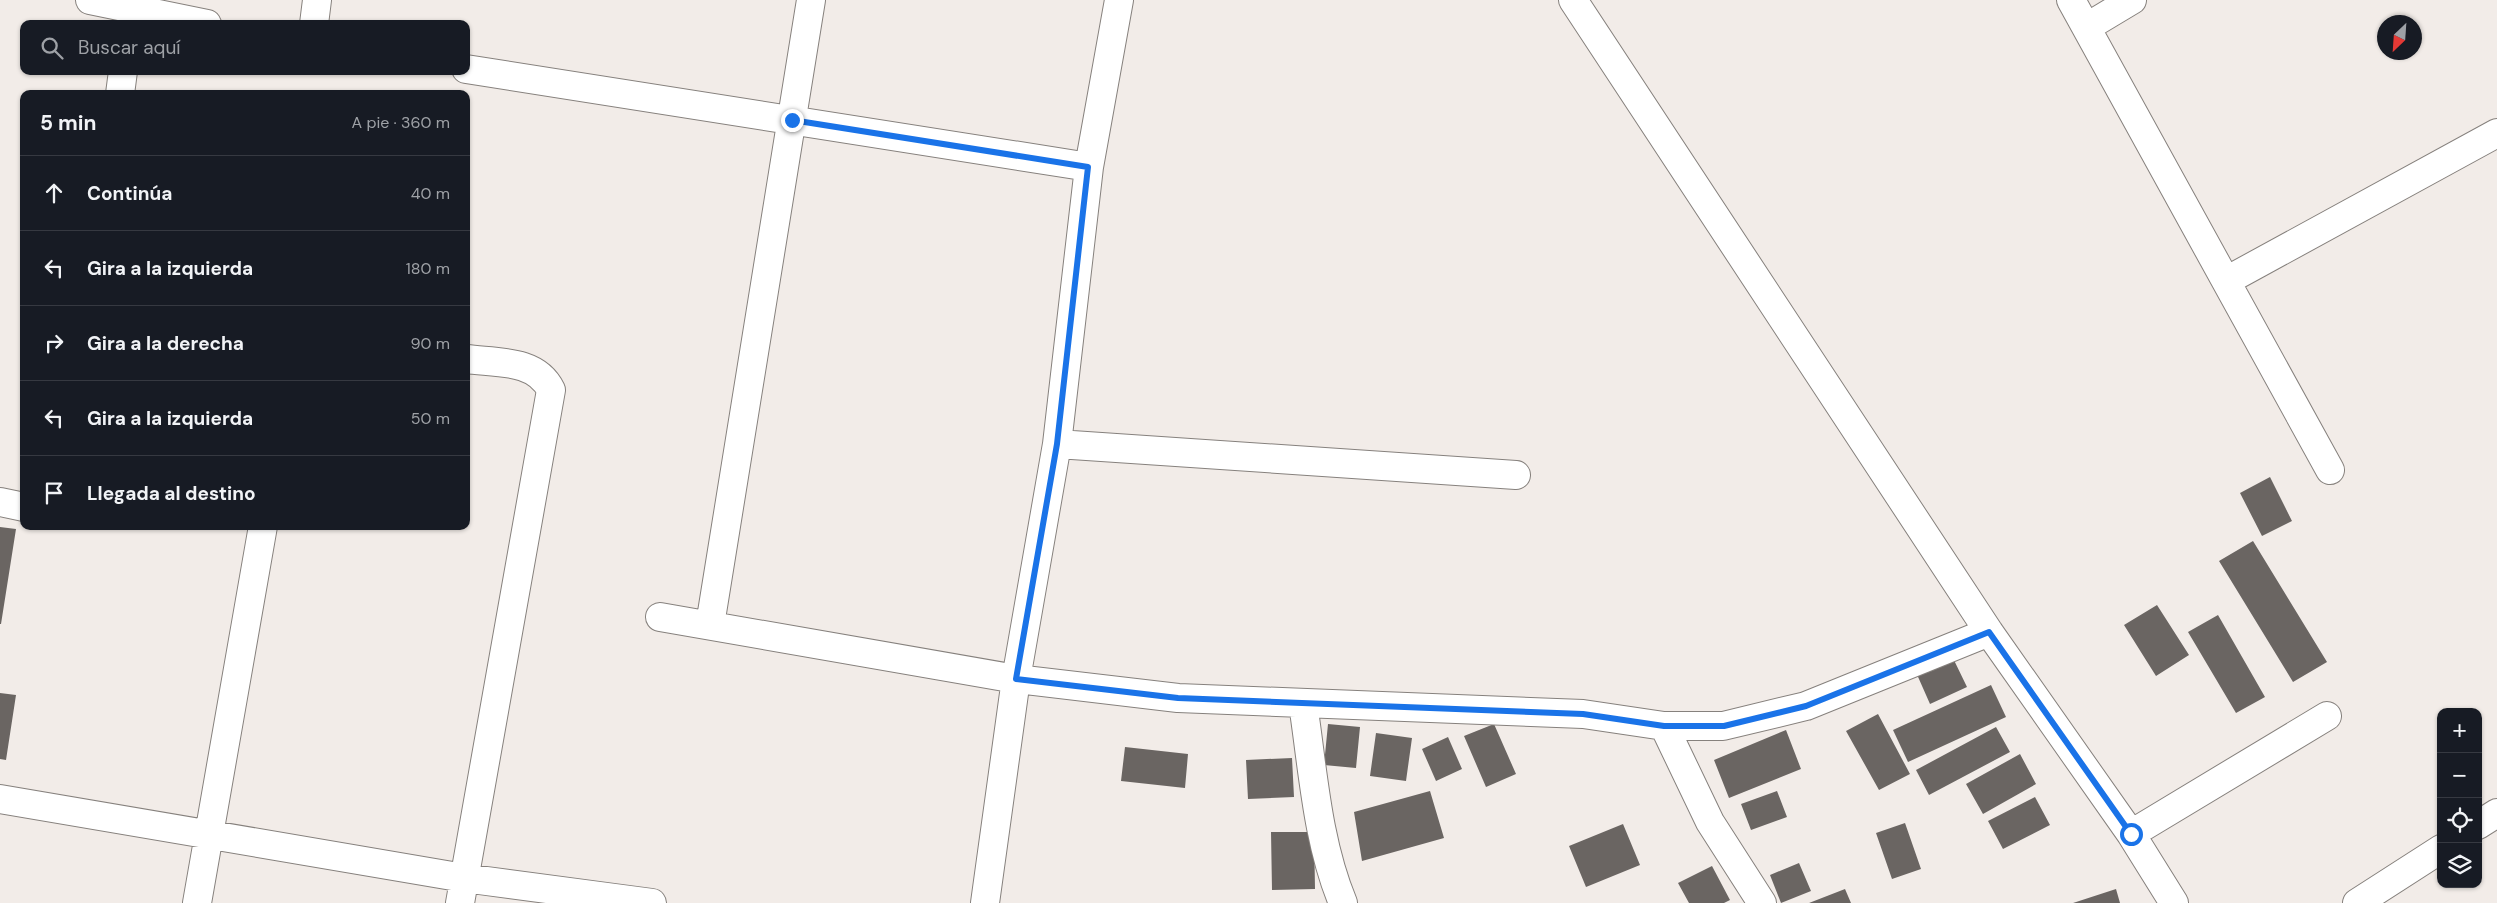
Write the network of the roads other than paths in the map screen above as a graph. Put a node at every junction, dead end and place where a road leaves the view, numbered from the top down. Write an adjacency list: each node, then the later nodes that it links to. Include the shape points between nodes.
1 (90, 0): 8 (street)
2 (318, 0): 10 (street)
3 (811, 0): 15 (street)
4 (1118, 0): 17 (street)
5 (1573, 0): 28 (street)
6 (2071, 0): 11 (street)
7 (2132, 0): 11 (street)
8 (129, 16): 9 (street)
9 (168, 20)
10 (315, 20)
11 (2087, 27): 18 (street)
12 (470, 70): 15 (street)
13 (122, 75): 14 (street)
14 (121, 90)
15 (792, 120): 17 (street); 27 (street)
16 (2497, 133): 18 (street)
17 (1088, 167): 20 (street)
18 (2226, 281): 21 (street)
19 (470, 359): 39 (street, via 523,366 545,378 551,390)
20 (1057, 444): 22 (street); 29 (street)
21 (2330, 470)
22 (1516, 475)
23 (0, 502): 24 (street)
24 (20, 506)
25 (262, 530): 37 (street)
26 (660, 617): 27 (street)
27 (710, 625): 29 (street)
28 (1989, 632): 32 (street, via 1806,706 1724,726); 36 (street)
29 (1016, 679): 30 (street, via 1178,698); 42 (street)
30 (1303, 704): 32 (street, via 1583,714); 43 (street, via 1318,811 1331,873)
31 (2327, 716): 36 (street)
32 (1664, 726): 44 (street, via 1710,822)
33 (0, 799): 37 (street)
34 (2497, 813): 35 (street)
35 (2482, 822)
36 (2131, 834): 45 (street)
37 (210, 835): 39 (street); 40 (street)
38 (2437, 853): 46 (street)
39 (462, 890): 41 (street)
40 (197, 903)
41 (652, 903)
42 (985, 903)
43 (1343, 903)
44 (1762, 903)
45 (2174, 903)
46 (2358, 903)

